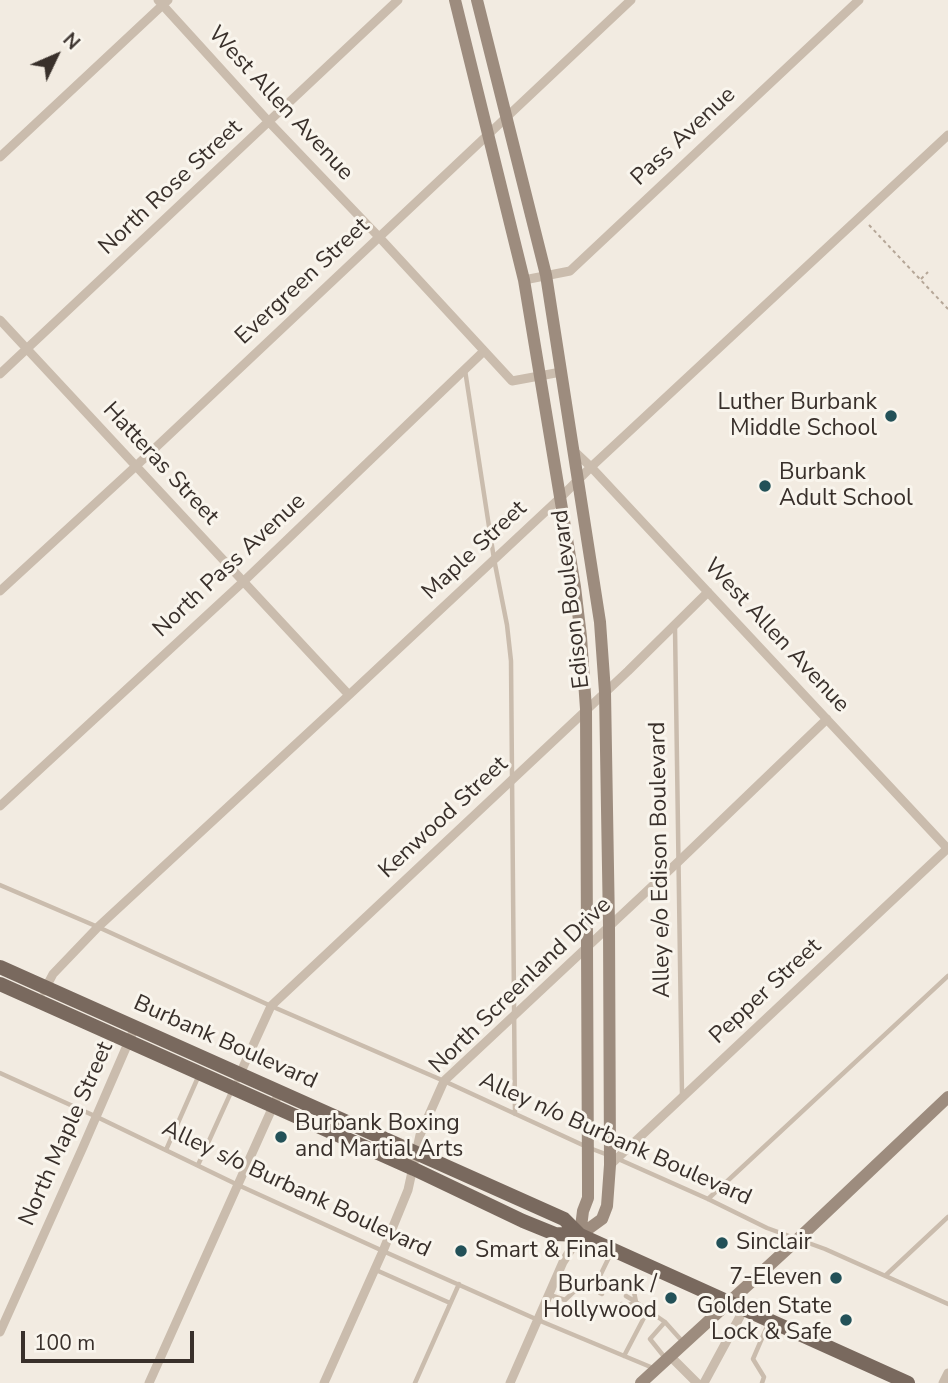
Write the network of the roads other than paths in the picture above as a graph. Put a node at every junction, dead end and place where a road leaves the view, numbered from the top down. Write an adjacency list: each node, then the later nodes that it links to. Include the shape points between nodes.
1 (398, 0): 8 (street, North Rose Street)
2 (456, 0): 9 (main road, Edison Boulevard)
3 (477, 0): 7 (main road, Edison Boulevard)
4 (631, 0): 7 (street, Evergreen Street)
5 (859, 0): 13 (street, Pass Avenue, via 570,271)
6 (163, 2): 8 (street, West Allen Avenue); 11 (street)
7 (508, 117): 9 (street, Evergreen Street); 13 (main road, Edison Boulevard)
8 (269, 122): 12 (street, West Allen Avenue); 16 (street, North Rose Street)
9 (488, 135): 12 (street, Evergreen Street); 14 (main road, Edison Boulevard)
10 (948, 135): 24 (street, Maple Street)
11 (0, 157)
12 (379, 237): 17 (street, West Allen Avenue); 23 (street, Evergreen Street)
13 (547, 275): 14 (street, Pass Avenue); 19 (main road, Edison Boulevard)
14 (524, 280): 21 (main road, Edison Boulevard)
15 (0, 320): 16 (street, Hatteras Street)
16 (27, 349): 20 (street, North Rose Street); 23 (street, Hatteras Street)
17 (484, 351): 18 (street, North Pass Avenue); 21 (street, West Allen Avenue, via 512,381)
18 (465, 370): 27 (lane); 28 (street, North Pass Avenue)
19 (561, 372): 21 (street, West Allen Avenue); 22 (main road, Edison Boulevard)
20 (0, 374)
21 (539, 376): 26 (main road, Edison Boulevard)
22 (575, 450): 24 (street, West Allen Avenue); 25 (main road, Edison Boulevard)
23 (136, 466): 28 (street, Hatteras Street); 29 (street, Evergreen Street)
24 (591, 467): 25 (street, Maple Street); 30 (street, West Allen Avenue)
25 (578, 480): 26 (street, Maple Street); 32 (main road, Edison Boulevard, via 600,622)
26 (560, 498): 27 (street, Maple Street); 34 (main road, Edison Boulevard, via 575,587)
27 (494, 559): 33 (street, Maple Street); 36 (lane, via 510,662)
28 (244, 581): 33 (street, Hatteras Street); 37 (street, North Pass Avenue)
29 (0, 591)
30 (708, 592): 31 (street, Kenwood Street); 35 (street, West Allen Avenue)
31 (675, 623): 32 (street, Kenwood Street); 39 (lane, Alley e/o Edison Boulevard)
32 (604, 692): 34 (street, Kenwood Street); 41 (main road, Edison Boulevard)
33 (349, 695): 42 (street, Maple Street)
34 (586, 709): 36 (street, Kenwood Street); 43 (main road, Edison Boulevard)
35 (827, 719): 38 (street, West Allen Avenue); 39 (street, North Screenland Drive)
36 (512, 781): 49 (street, Kenwood Street); 50 (lane)
37 (0, 806)
38 (948, 849): 59 (street, Pepper Street)
39 (678, 862): 41 (street, North Screenland Drive); 59 (lane, Alley e/o Edison Boulevard)
40 (0, 885): 42 (lane, Alley n/o Burbank Boulevard)
41 (609, 926): 43 (street, North Screenland Drive); 67 (main road, Edison Boulevard)
42 (98, 927): 47 (street, Maple Street); 49 (lane, Alley n/o Burbank Boulevard)
43 (587, 948): 50 (street, North Screenland Drive); 64 (main road, Edison Boulevard)
44 (0, 967): 47 (main road, Burbank Boulevard)
45 (948, 976): 71 (lane)
46 (0, 985): 48 (main road, Burbank Boulevard)
47 (46, 987): 48 (street, Maple Street); 51 (main road, Burbank Boulevard)
48 (39, 1003): 52 (main road, Burbank Boulevard)
49 (271, 1006): 55 (street, Kenwood Street); 56 (lane, Alley n/o Burbank Boulevard)
50 (514, 1015): 56 (street, North Screenland Drive); 62 (lane)
51 (135, 1027): 52 (street, North Maple Street); 55 (main road, Burbank Boulevard)
52 (129, 1042): 54 (main road, Burbank Boulevard); 63 (street, North Maple Street)
53 (0, 1073): 63 (lane, Alley s/o Burbank Boulevard)
54 (199, 1074): 57 (main road, Burbank Boulevard); 65 (lane)
55 (239, 1075): 57 (street, Kenwood Street); 58 (main road, Burbank Boulevard)
56 (444, 1082): 62 (lane, Alley n/o Burbank Boulevard); 66 (street, North Screenland Drive)
57 (233, 1089): 61 (main road, Burbank Boulevard); 68 (lane)
58 (279, 1093): 61 (street); 66 (main road, Burbank Boulevard)
59 (682, 1097): 67 (street, Pepper Street)
60 (948, 1097): 74 (main road)
61 (273, 1107): 69 (main road, Burbank Boulevard); 70 (street)
62 (514, 1114): 64 (lane, Alley n/o Burbank Boulevard)
63 (97, 1117): 65 (lane, Alley s/o Burbank Boulevard); 96 (street, North Maple Street)
64 (587, 1147): 67 (lane, Alley n/o Burbank Boulevard); 73 (main road, Edison Boulevard, via 588,1198)
65 (166, 1150): 68 (lane, Alley s/o Burbank Boulevard)
66 (416, 1154): 69 (street, North Screenland Drive); 73 (main road, Burbank Boulevard, via 564,1219)
67 (613, 1160): 71 (lane, Alley n/o Burbank Boulevard); 73 (main road, Edison Boulevard, via 607,1206 601,1219)
68 (198, 1165): 70 (lane, Alley s/o Burbank Boulevard)
69 (414, 1170): 73 (main road, Burbank Boulevard, via 555,1234); 76 (street, North Screenland Drive)
70 (238, 1185): 76 (lane, Alley s/o Burbank Boulevard); 103 (street)
71 (708, 1199): 74 (lane, Alley n/o Burbank Boulevard)
72 (948, 1217): 78 (lane)
73 (580, 1235): 75 (main road, Burbank Boulevard); 83 (street, Edison Boulevard)
74 (798, 1239): 78 (lane, Alley n/o Burbank Boulevard); 87 (main road)
75 (613, 1250): 81 (lane); 87 (main road, Burbank Boulevard)
76 (383, 1251): 77 (street, North Screenland Drive); 80 (lane, Alley s/o Burbank Boulevard)
77 (375, 1270): 88 (lane); 104 (street, North Screenland Drive)
78 (886, 1275): 90 (lane, Alley n/o Burbank Boulevard)
79 (608, 1280): 81 (lane)
80 (459, 1284): 88 (lane); 93 (lane, Alley s/o Burbank Boulevard)
81 (601, 1284): 83 (lane, via 581,1285 565,1300); 84 (lane)
82 (629, 1289): 86 (lane)
83 (549, 1294): 93 (street, Edison Boulevard)
84 (602, 1294)
85 (626, 1296): 86 (lane)
86 (636, 1302): 89 (lane); 92 (lane)
87 (729, 1302): 91 (main road, Burbank Boulevard); 97 (main road)
88 (450, 1303): 105 (lane)
89 (622, 1304)
90 (948, 1304)
91 (744, 1309): 94 (main road, Burbank Boulevard); 109 (street)
92 (648, 1310): 95 (lane); 98 (lane)
93 (538, 1320): 98 (lane, Alley s/o Burbank Boulevard); 106 (street, Edison Boulevard)
94 (769, 1321): 102 (main road, Burbank Boulevard); 110 (lane, via 753,1359 764,1377)
95 (665, 1322): 97 (lane); 99 (lane, via 650,1339)
96 (0, 1332)
97 (684, 1344): 99 (main road)
98 (624, 1356): 100 (lane, Alley s/o Burbank Boulevard)
99 (668, 1358): 100 (main road); 108 (street)
100 (656, 1369): 107 (main road)
101 (948, 1373): 111 (street)
102 (900, 1381)
103 (149, 1383)
104 (324, 1383)
105 (415, 1383)
106 (510, 1383)
107 (641, 1383)
108 (697, 1383)
109 (704, 1383)
110 (762, 1383)
111 (943, 1383)

